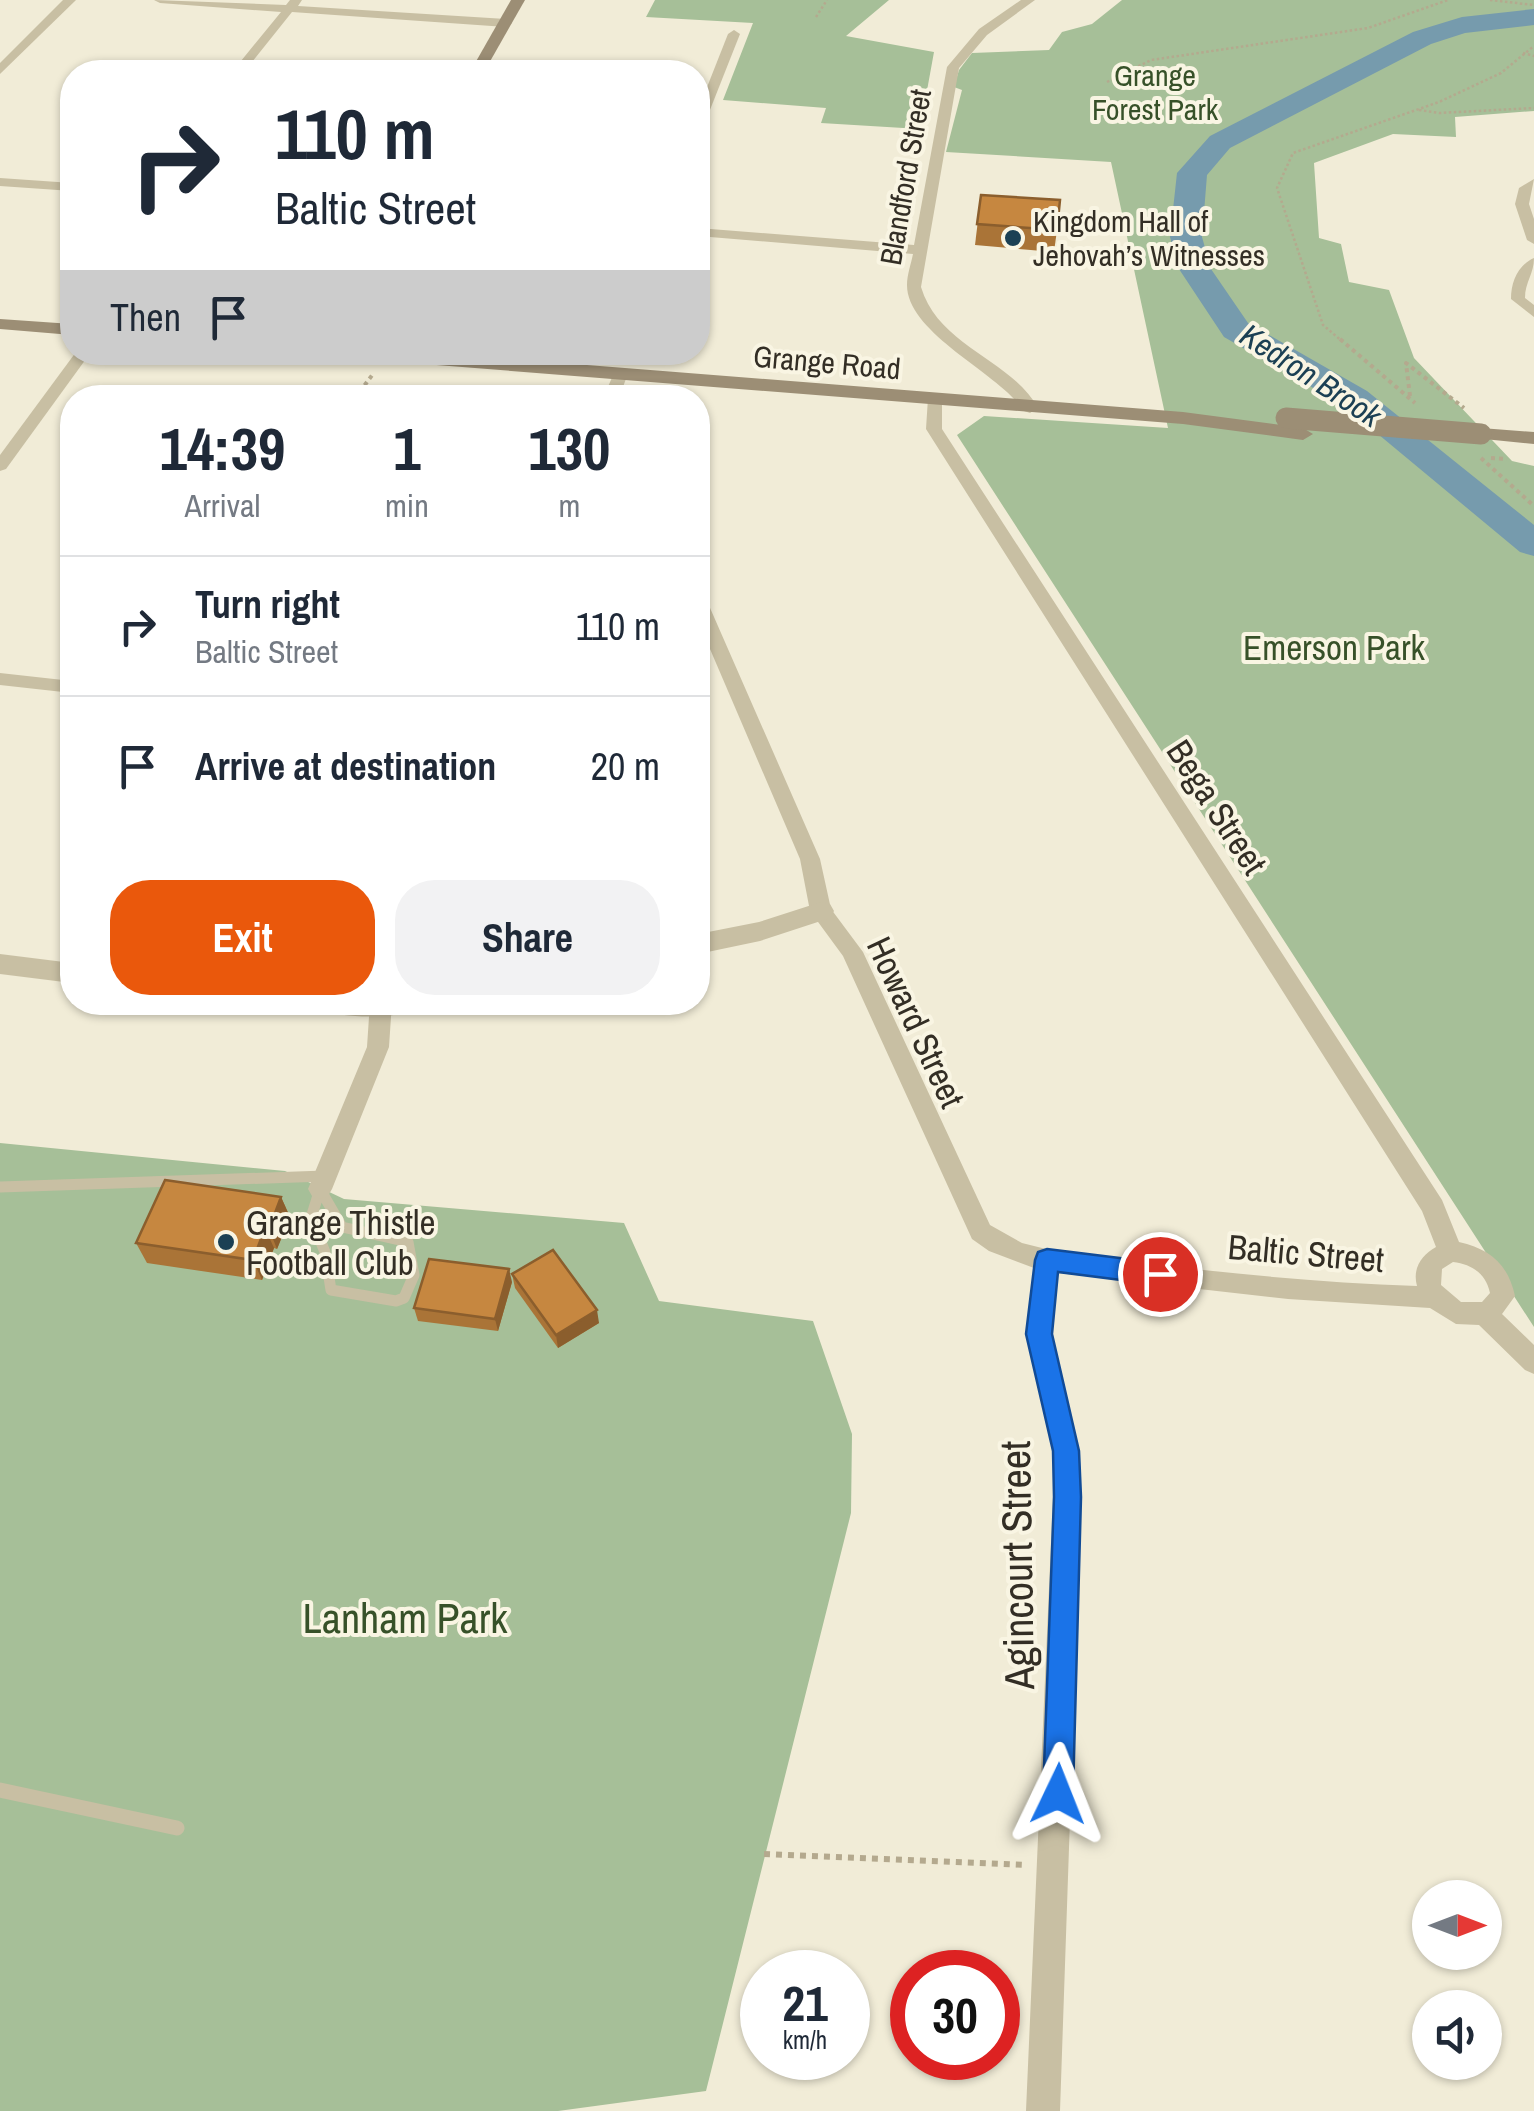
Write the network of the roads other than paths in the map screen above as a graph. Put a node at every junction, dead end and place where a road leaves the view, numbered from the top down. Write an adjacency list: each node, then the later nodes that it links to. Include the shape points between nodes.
1 (70, 0): 11 (street)
2 (160, 0): 6 (street)
3 (518, 0): 7 (main road)
4 (529, 0): 7 (main road)
5 (1028, 0): 18 (street, Blandford Street, via 983,32 953,68)
6 (292, 4): 7 (street); 9 (street)
7 (506, 23): 10 (main road)
8 (734, 34): 12 (street)
9 (248, 60)
10 (484, 60)
11 (0, 70)
12 (710, 95)
13 (0, 182): 15 (street)
14 (1534, 183): 17 (street, via 1522,204)
15 (60, 186)
16 (710, 233): 18 (street)
17 (1534, 240)
18 (920, 250): 25 (street, Blandford Street, via 918,304)
19 (1534, 262): 20 (street, via 1518,283 1518,299)
20 (1534, 313)
21 (0, 324): 22 (main road)
22 (60, 329)
23 (74, 365): 34 (street)
24 (494, 365): 26 (main road, Grange Road)
25 (986, 370): 29 (street, via 989,390); 30 (street, Blandford Street, via 1016,386)
26 (619, 376): 27 (street); 28 (main road, Grange Road)
27 (616, 385)
28 (934, 401): 29 (main road, Grange Road); 46 (street, Bega Street, via 934,429 1405,1162)
29 (981, 404): 30 (main road, Grange Road)
30 (1030, 408): 31 (main road, Grange Road)
31 (1183, 418): 32 (main road, Grange Road, bridge, via 1242,414); 33 (main road, Grange Road, via 1494,456)
32 (1534, 438)
33 (1534, 453)
34 (0, 466)
35 (710, 629): 38 (street, Howard Street, via 810,859)
36 (0, 679): 37 (street)
37 (60, 686)
38 (821, 911): 39 (street); 45 (street, Howard Street, via 852,952 965,1199)
39 (710, 941)
40 (0, 964): 41 (street)
41 (60, 972)
42 (380, 1015): 43 (street, via 378,1046)
43 (323, 1182): 43 (lane, via 342,1227 408,1242 414,1274 404,1298 331,1290 311,1218); 44 (lane)
44 (0, 1187)
45 (995, 1244): 47 (street, Baltic Street)
46 (1450, 1251): 48 (street, via 1427,1268); 49 (street, via 1481,1258 1501,1282 1497,1307)
47 (1047, 1260): 48 (street, Baltic Street, via 1310,1293); 53 (street, Agincourt Street, via 1039,1334 1066,1451 1068,1497)
48 (1434, 1296): 49 (street, via 1467,1316)
49 (1486, 1314): 50 (street)
50 (1534, 1362)
51 (0, 1790): 52 (lane)
52 (177, 1828)
53 (1044, 2111)

